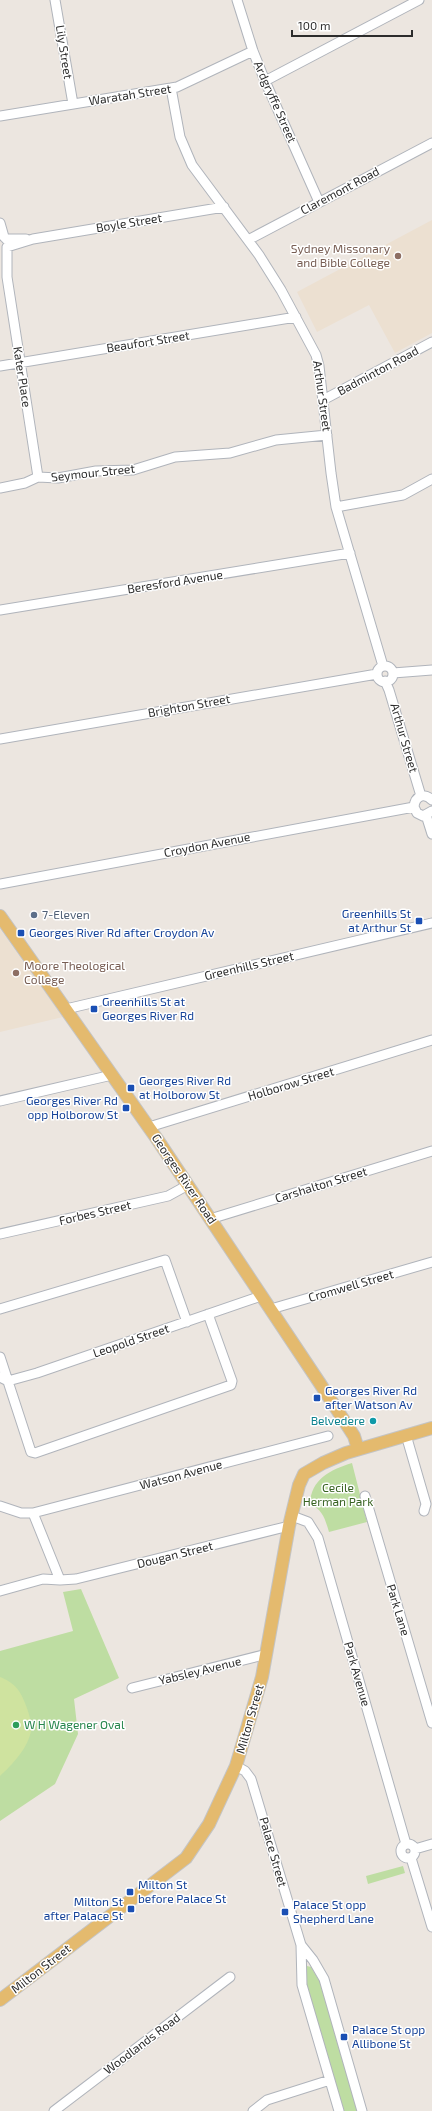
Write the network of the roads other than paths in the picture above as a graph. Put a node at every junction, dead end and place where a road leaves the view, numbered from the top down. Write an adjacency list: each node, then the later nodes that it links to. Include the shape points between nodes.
1 (55, 0): 7 (street, Lily Street)
2 (237, 0): 4 (street, Ardgryffe Street)
3 (419, 0): 5 (street)
4 (253, 51): 5 (street, Ardgryffe Street); 6 (street, Waratah Street)
5 (265, 82): 10 (street, Ardgryffe Street)
6 (171, 88): 7 (street, Waratah Street); 11 (street, Arthur Street, via 180,137 187,155)
7 (73, 104): 8 (street, Waratah Street)
8 (0, 116)
9 (432, 143): 10 (street, Claremont Road)
10 (319, 202): 13 (street, Claremont Road)
11 (224, 207): 13 (street, Arthur Street); 14 (street, Boyle Street)
12 (0, 223): 14 (street, Kater Place)
13 (248, 240): 17 (street, Arthur Street)
14 (4, 243): 16 (street, Kater Place)
15 (0, 256): 16 (street, Kater Place)
16 (7, 276): 19 (street, Kater Place)
17 (296, 317): 19 (street, Beaufort Street); 21 (street, Arthur Street, via 316,355)
18 (432, 342): 21 (street, Badminton Road)
19 (19, 363): 20 (street, Beaufort Street); 23 (street, Kater Place)
20 (0, 366)
21 (323, 400): 22 (street, Arthur Street)
22 (327, 434): 23 (street, Seymour Street, via 276,440 230,454 175,457 132,470 96,471 58,478); 26 (street, Arthur Street)
23 (38, 477): 25 (street, Seymour Street, via 25,483)
24 (432, 479): 26 (street, via 403,495)
25 (0, 488)
26 (336, 507): 27 (street, Arthur Street)
27 (350, 553): 28 (street, Beresford Avenue); 29 (street, Arthur Street)
28 (0, 610)
29 (380, 670): 31 (street, via 389,667); 32 (street, via 381,680); 33 (street, Brighton Street)
30 (432, 670): 31 (street)
31 (393, 673): 32 (street, via 392,678)
32 (385, 681): 34 (street, Arthur Street, via 390,690)
33 (0, 739)
34 (420, 796): 35 (street, via 427,796); 36 (street)
35 (432, 800)
36 (414, 806): 37 (street, via 417,813); 39 (street, Croydon Avenue)
37 (429, 813): 38 (street)
38 (432, 834)
39 (0, 884)
40 (0, 916): 42 (main road, Georges River Road)
41 (432, 923): 42 (street, Greenhills Street)
42 (66, 1009): 44 (main road, Georges River Road)
43 (432, 1040): 46 (street, Holborow Street)
44 (112, 1075): 45 (street); 46 (main road, Georges River Road)
45 (0, 1101)
46 (149, 1127): 48 (main road, Georges River Road)
47 (432, 1151): 49 (street, Carshalton Street)
48 (188, 1185): 49 (main road, Georges River Road); 50 (street, Forbes Street, via 168,1196)
49 (210, 1219): 52 (main road, Georges River Road)
50 (0, 1234)
51 (432, 1262): 53 (street, Cromwell Street)
52 (261, 1296): 53 (main road, Georges River Road); 55 (street, Leopold Street)
53 (271, 1309): 62 (main road, Georges River Road, via 354,1436)
54 (0, 1310): 56 (street, via 165,1260)
55 (208, 1314): 56 (street, Leopold Street); 58 (street, via 232,1381 231,1385 35,1453 31,1452)
56 (187, 1322): 58 (street, Leopold Street, via 37,1373)
57 (0, 1357): 58 (street)
58 (4, 1379)
59 (432, 1428): 61 (main road, Milton Street)
60 (328, 1436): 66 (street, Watson Avenue)
61 (406, 1436): 62 (main road, Milton Street); 65 (street, via 426,1504)
62 (358, 1449): 67 (main road, Milton Street, via 322,1462 304,1474)
63 (365, 1496): 72 (street, Park Lane)
64 (0, 1506): 66 (street, via 20,1513)
65 (424, 1511)
66 (33, 1513): 68 (street)
67 (291, 1521): 68 (street, Dougan Street, via 76,1579); 70 (main road, Milton Street); 74 (street, Park Avenue, via 308,1522 318,1538)
68 (60, 1580): 69 (street, Dougan Street, via 43,1579)
69 (0, 1591)
70 (267, 1654): 71 (street, Yabsley Avenue); 73 (main road, Milton Street)
71 (132, 1688)
72 (432, 1724)
73 (236, 1766): 79 (street, Palace Street, via 245,1771 251,1779); 81 (main road, Milton Street, via 209,1824 186,1858)
74 (406, 1844): 76 (street, via 412,1845); 77 (street, via 401,1849 402,1855)
75 (432, 1844): 76 (street)
76 (415, 1849): 77 (street, via 415,1854)
77 (411, 1858): 78 (street)
78 (432, 1927)
79 (301, 1945): 82 (street, Palace Street, via 302,1985); 86 (street, Palace Street, via 324,1978)
80 (230, 1977): 83 (street, Woodlands Road)
81 (0, 2000)
82 (330, 2080): 84 (street, via 267,2100); 85 (street, Palace Street)
83 (54, 2111)
84 (253, 2111)
85 (339, 2111)
86 (362, 2111)

